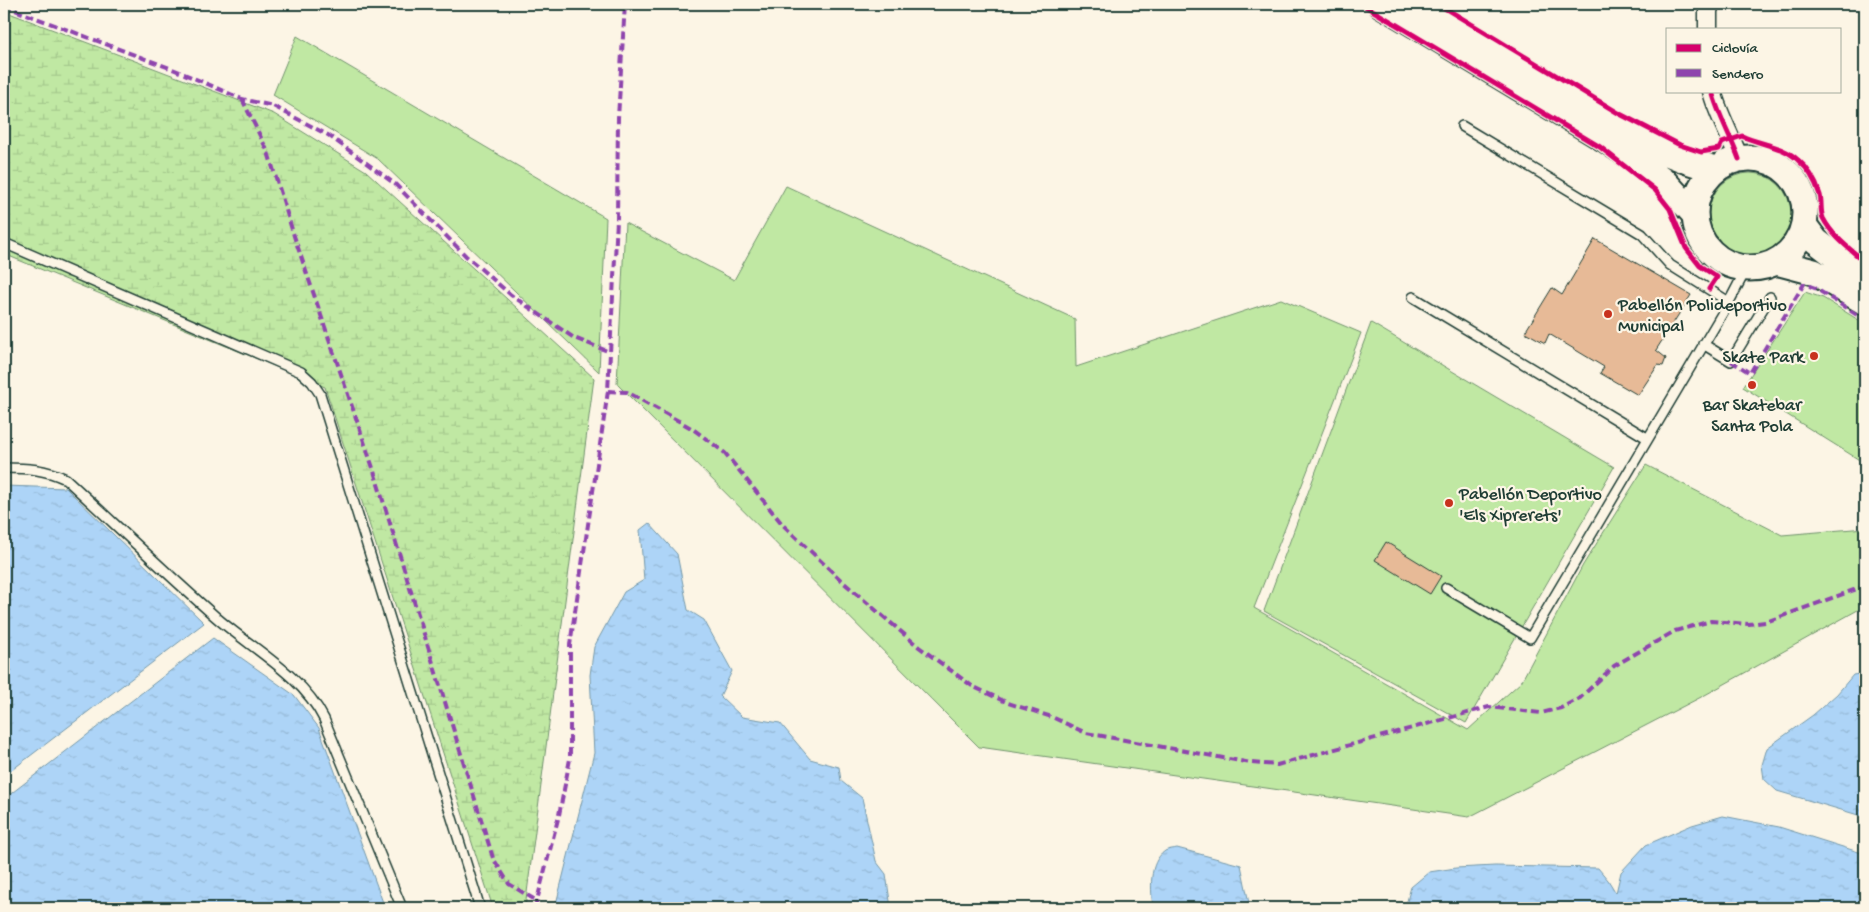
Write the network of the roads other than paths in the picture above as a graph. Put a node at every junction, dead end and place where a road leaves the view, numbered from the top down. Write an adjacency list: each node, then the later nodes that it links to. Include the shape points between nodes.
1 (1381, 4): 7 (main road, via 1605,139 1662,179)
2 (1416, 4): 6 (main road, via 1674,157)
3 (1712, 92): 5 (street, via 1717,111)
4 (1462, 126): 15 (lane, via 1642,234 1670,265)
5 (1739, 159): 6 (main road); 8 (main road, via 1755,158 1770,162 1795,180 1802,194)
6 (1716, 169): 7 (main road, via 1704,182)
7 (1694, 215): 11 (main road, via 1698,234 1708,250 1724,262)
8 (1804, 225): 10 (main road, via 1794,247); 12 (main road, via 1816,242)
9 (4, 243): 22 (lane, via 301,372 312,382 320,394)
10 (1776, 262): 11 (main road, via 1760,268); 16 (main road, via 1814,272)
11 (1742, 268): 15 (lane, via 1741,279)
12 (1865, 279)
13 (1413, 297): 18 (lane)
14 (1770, 297): 17 (lane, via 1731,361)
15 (1729, 302): 17 (lane)
16 (1865, 302)
17 (1704, 344): 18 (lane)
18 (1647, 438): 20 (lane, via 1530,638)
19 (4, 468): 21 (lane, via 33,468 66,479 218,618 299,684 324,719)
20 (1446, 588)
21 (402, 908)
22 (480, 908)

